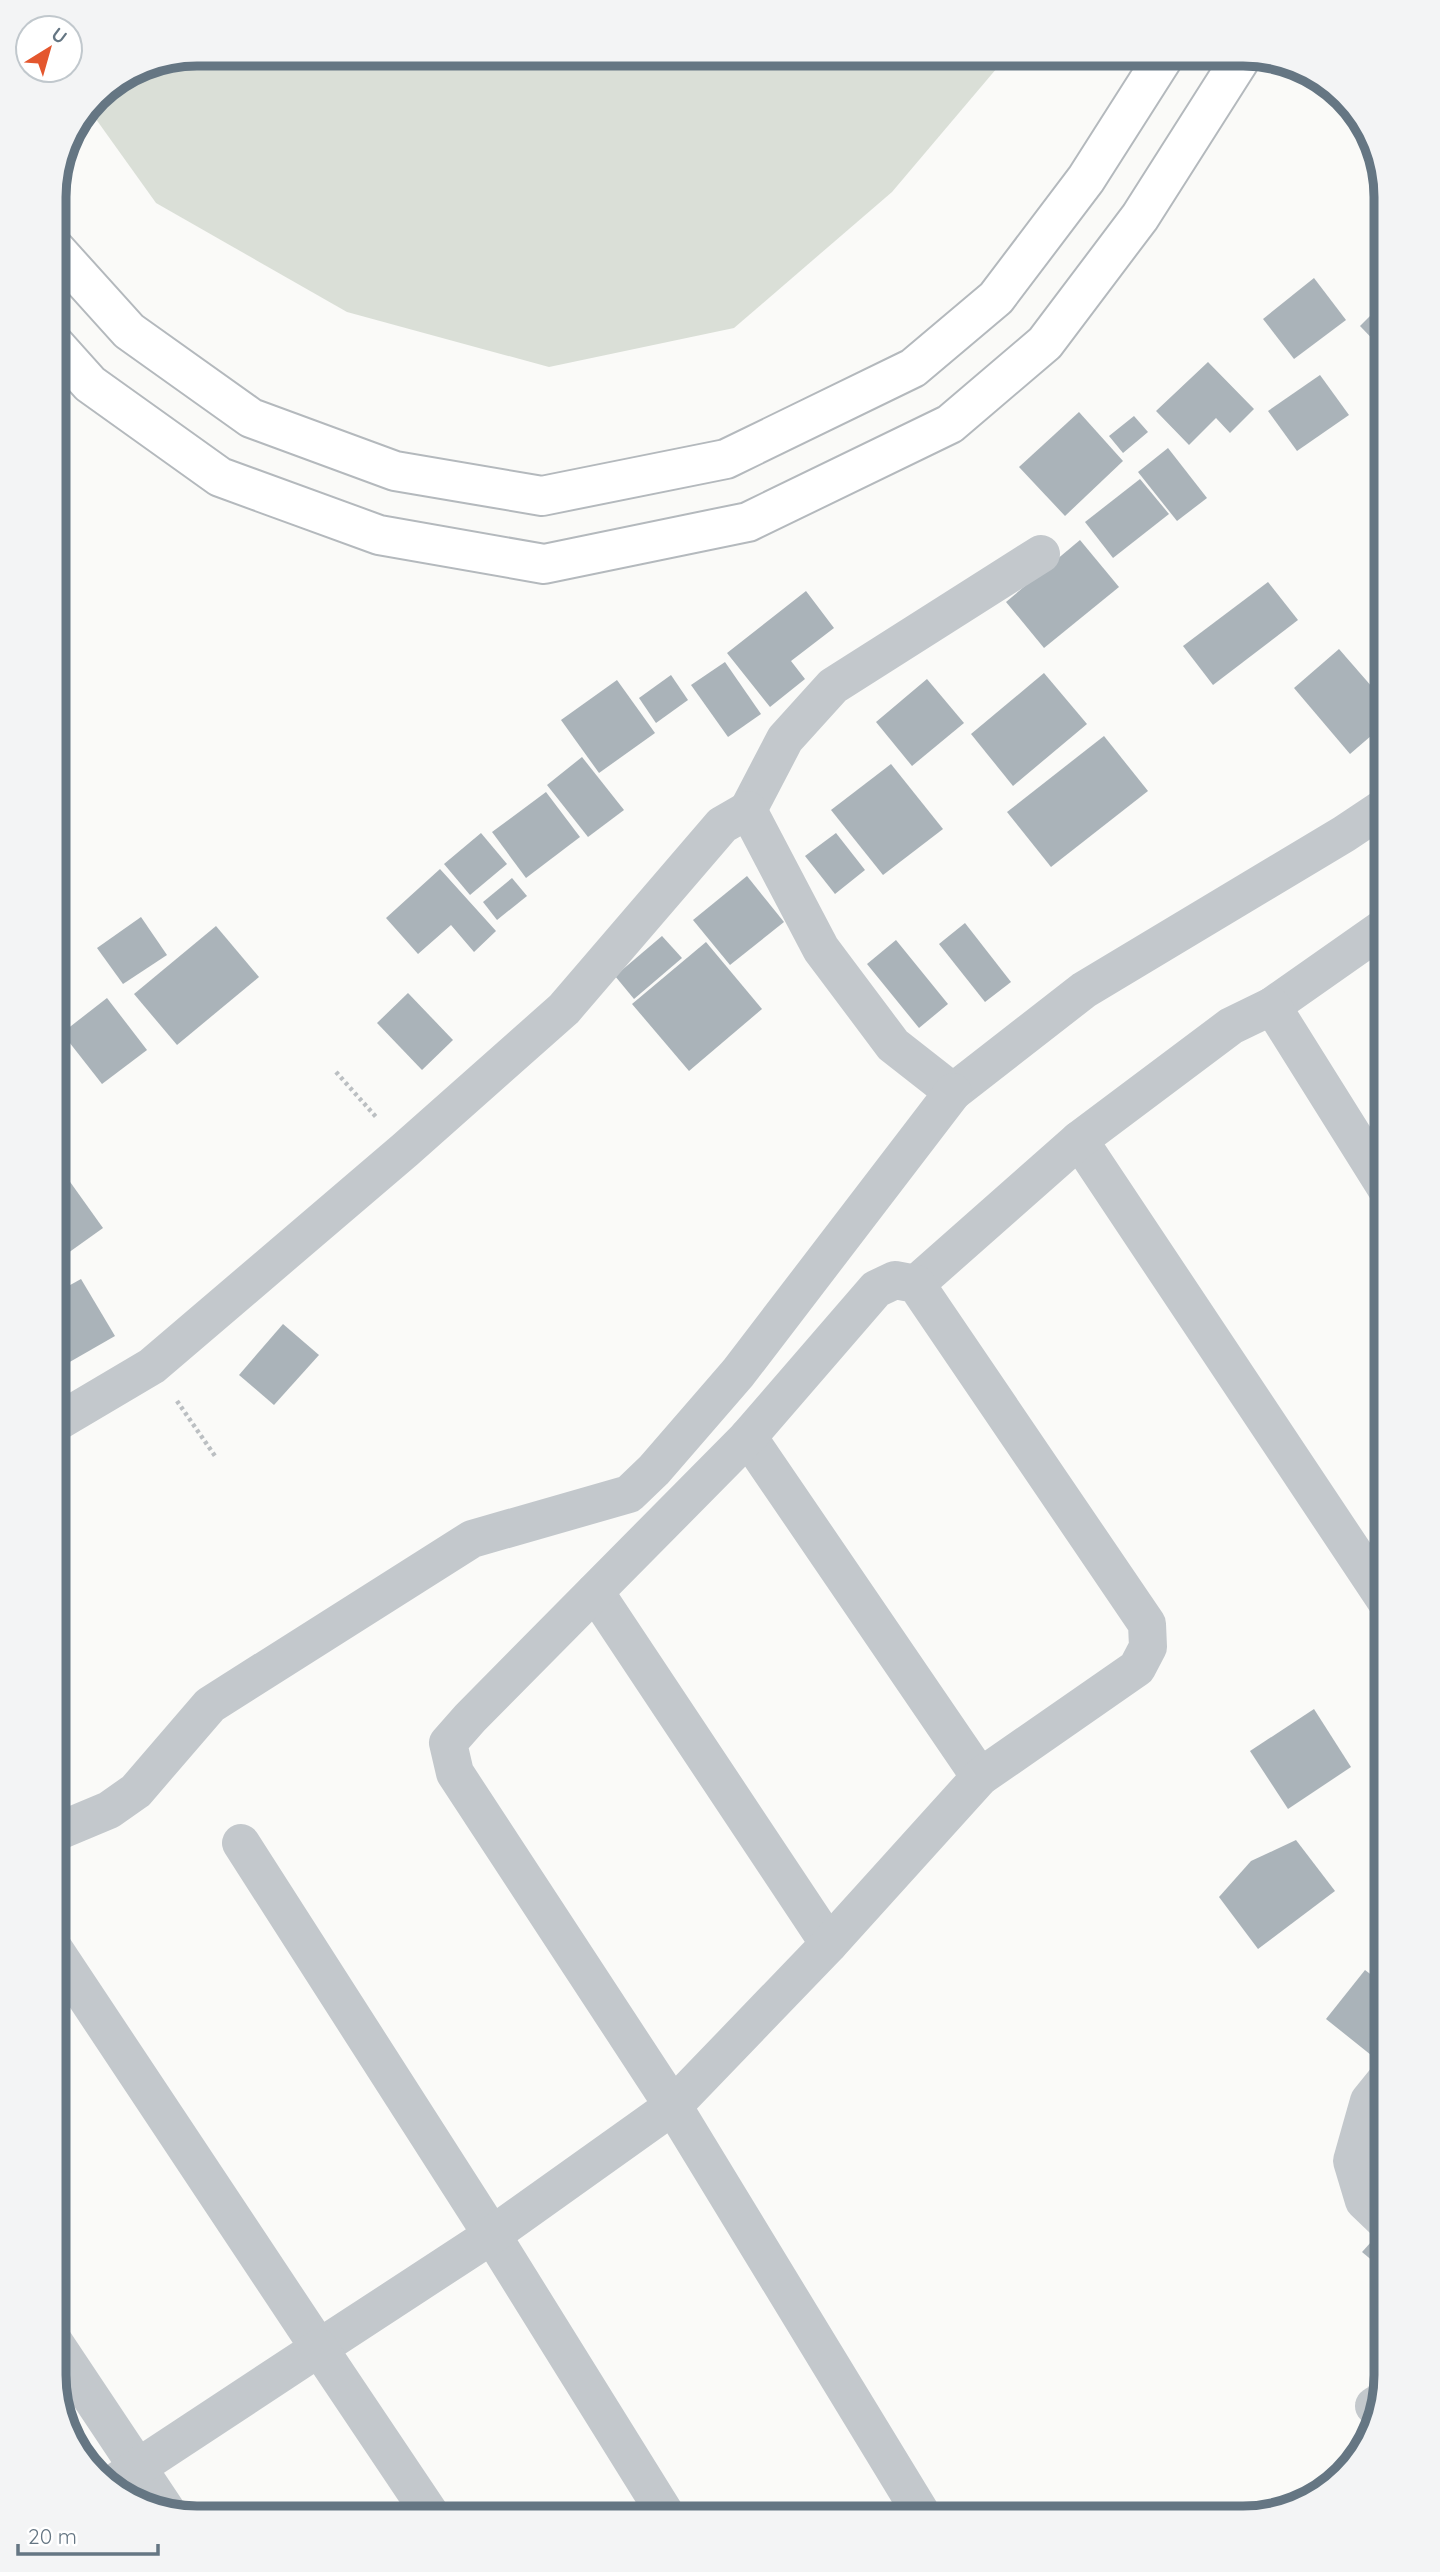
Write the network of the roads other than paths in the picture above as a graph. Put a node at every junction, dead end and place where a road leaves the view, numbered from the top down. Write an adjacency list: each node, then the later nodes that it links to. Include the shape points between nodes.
1 (1157, 67): 3 (highway, via 1086,179 996,298 913,368 726,459 542,496 396,471 251,418 129,331)
2 (1235, 67): 4 (highway, via 1140,217 1045,343 950,424 748,522 544,564 379,535 220,477 90,384)
3 (67, 262)
4 (67, 358)
5 (1041, 554): 6 (street, via 833,686 785,739)
6 (748, 810): 10 (street, via 821,949 893,1045); 14 (street, via 722,825 564,1009 152,1366)
7 (1374, 814): 10 (street, via 1083,990)
8 (1374, 934): 9 (street)
9 (1272, 1006): 11 (street, via 1231,1026); 12 (street)
10 (953, 1092): 19 (street, via 738,1373 629,1493 472,1539 210,1704 136,1791 109,1810)
11 (1079, 1140): 13 (street); 16 (street)
12 (1374, 1169)
13 (916, 1284): 15 (street, via 895,1280 876,1289); 18 (street, via 1147,1624 1148,1647 1137,1668)
14 (66, 1417)
15 (748, 1437): 17 (street); 18 (street)
16 (1374, 1583)
17 (595, 1592): 21 (street); 24 (street, via 448,1743 455,1773)
18 (980, 1777): 21 (street)
19 (66, 1828)
20 (241, 1843): 26 (street)
21 (829, 1944): 24 (street)
22 (66, 1967): 27 (street)
23 (1374, 2095): 25 (street, via 1352,2161 1364,2201)
24 (673, 2106): 26 (street); 33 (street)
25 (1374, 2210)
26 (492, 2235): 27 (street); 32 (street)
27 (319, 2348): 29 (street); 31 (street)
28 (66, 2365): 29 (street)
29 (125, 2476): 30 (street)
30 (150, 2497)
31 (424, 2505)
32 (660, 2505)
33 (917, 2506)

